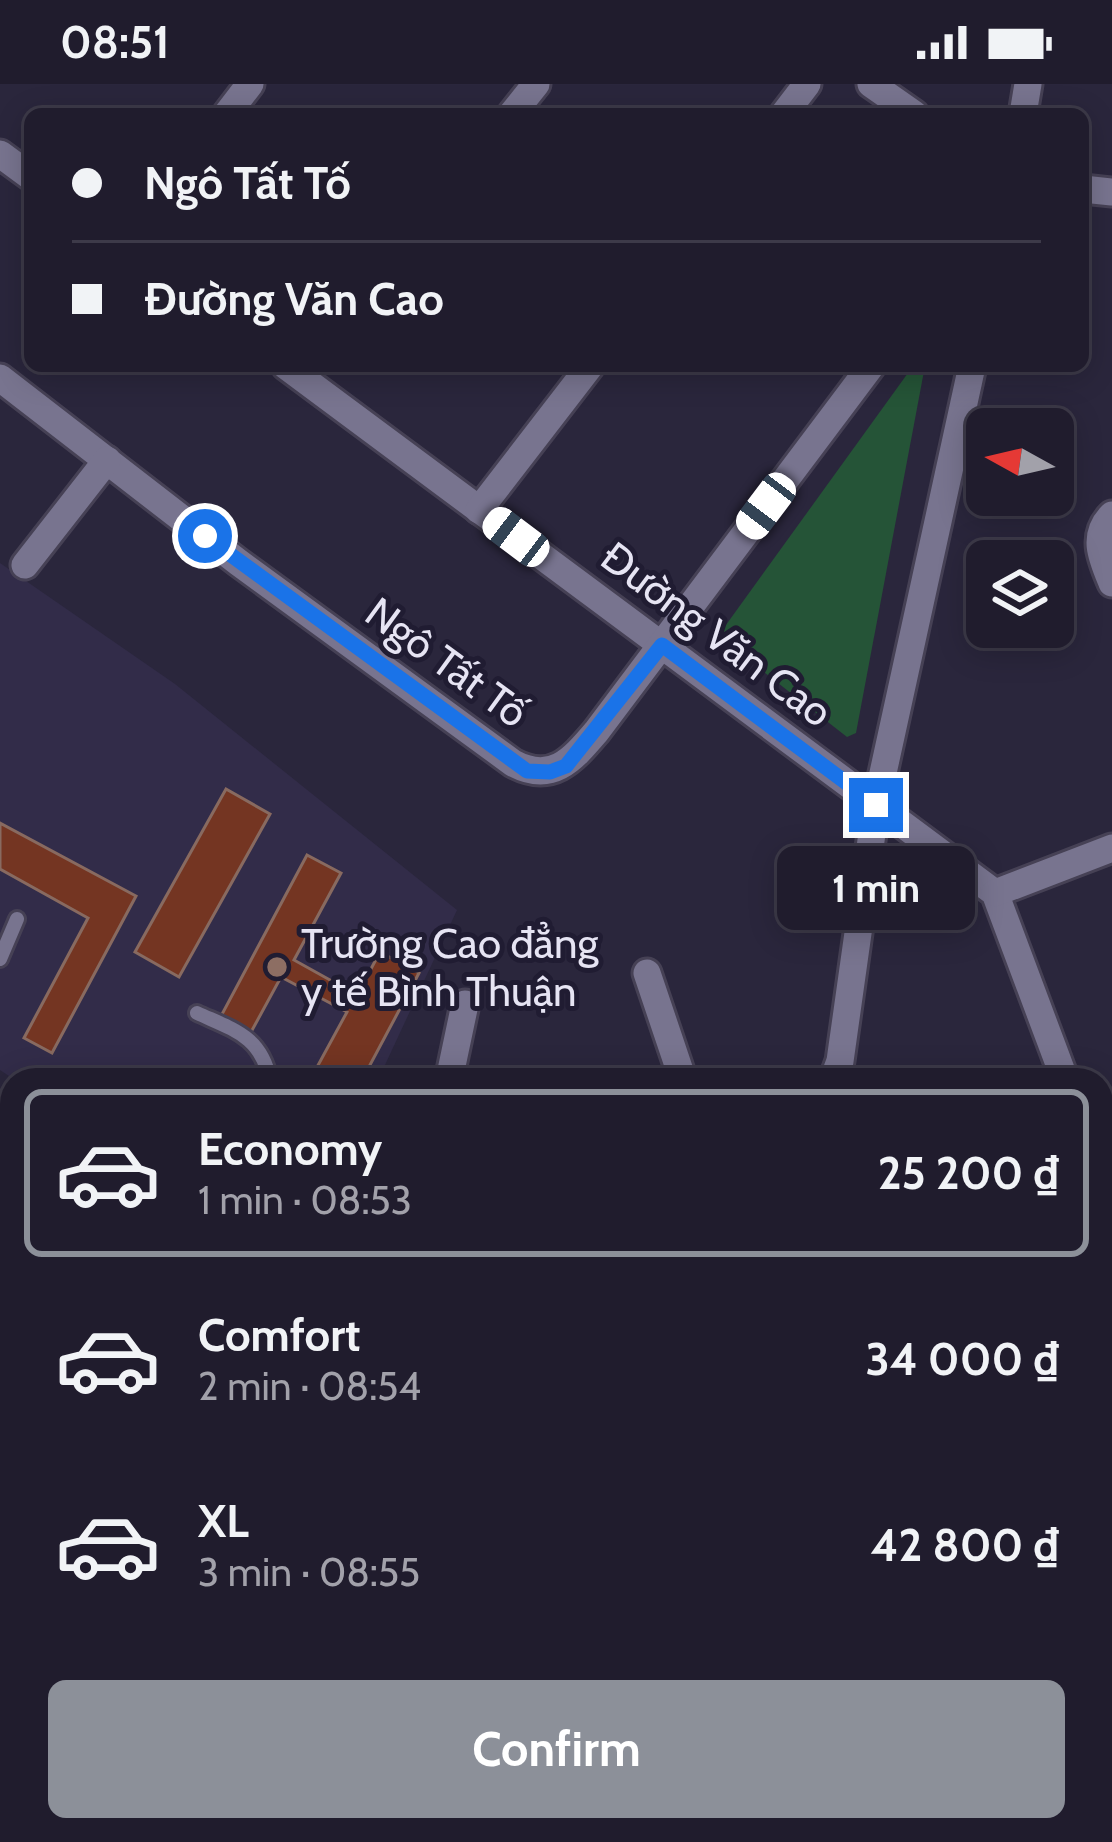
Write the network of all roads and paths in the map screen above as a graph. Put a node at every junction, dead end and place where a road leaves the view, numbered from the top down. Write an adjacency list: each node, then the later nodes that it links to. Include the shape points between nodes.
1 (250, 84): 5 (street)
2 (536, 84): 6 (street)
3 (807, 84): 7 (street)
4 (871, 84): 8 (street)
5 (232, 108)
6 (517, 108)
7 (789, 108)
8 (905, 108)
9 (304, 372): 15 (street, Đường Văn Cao)
10 (585, 372): 15 (street)
11 (867, 372): 19 (street, Ngô Tất Tố)
12 (971, 372): 20 (street)
13 (0, 378): 14 (street, Ngô Tất Tố)
14 (107, 460): 17 (street); 19 (street, Ngô Tất Tố, via 527,771 566,766)
15 (479, 510): 19 (street, Đường Văn Cao)
16 (1112, 515): 18 (street, via 1102,525 1100,553)
17 (25, 565)
18 (1112, 583)
19 (662, 645): 20 (street, Đường Văn Cao)
20 (876, 805): 22 (street, Đường Văn Cao); 31 (street)
21 (1112, 848): 22 (street)
22 (995, 893): 32 (street)
23 (17, 919): 24 (lane)
24 (0, 958)
25 (647, 973): 30 (street)
26 (465, 1004): 29 (street)
27 (196, 1013): 28 (lane, via 250,1039)
28 (268, 1068)
29 (452, 1068)
30 (678, 1068)
31 (837, 1068)
32 (1061, 1068)

